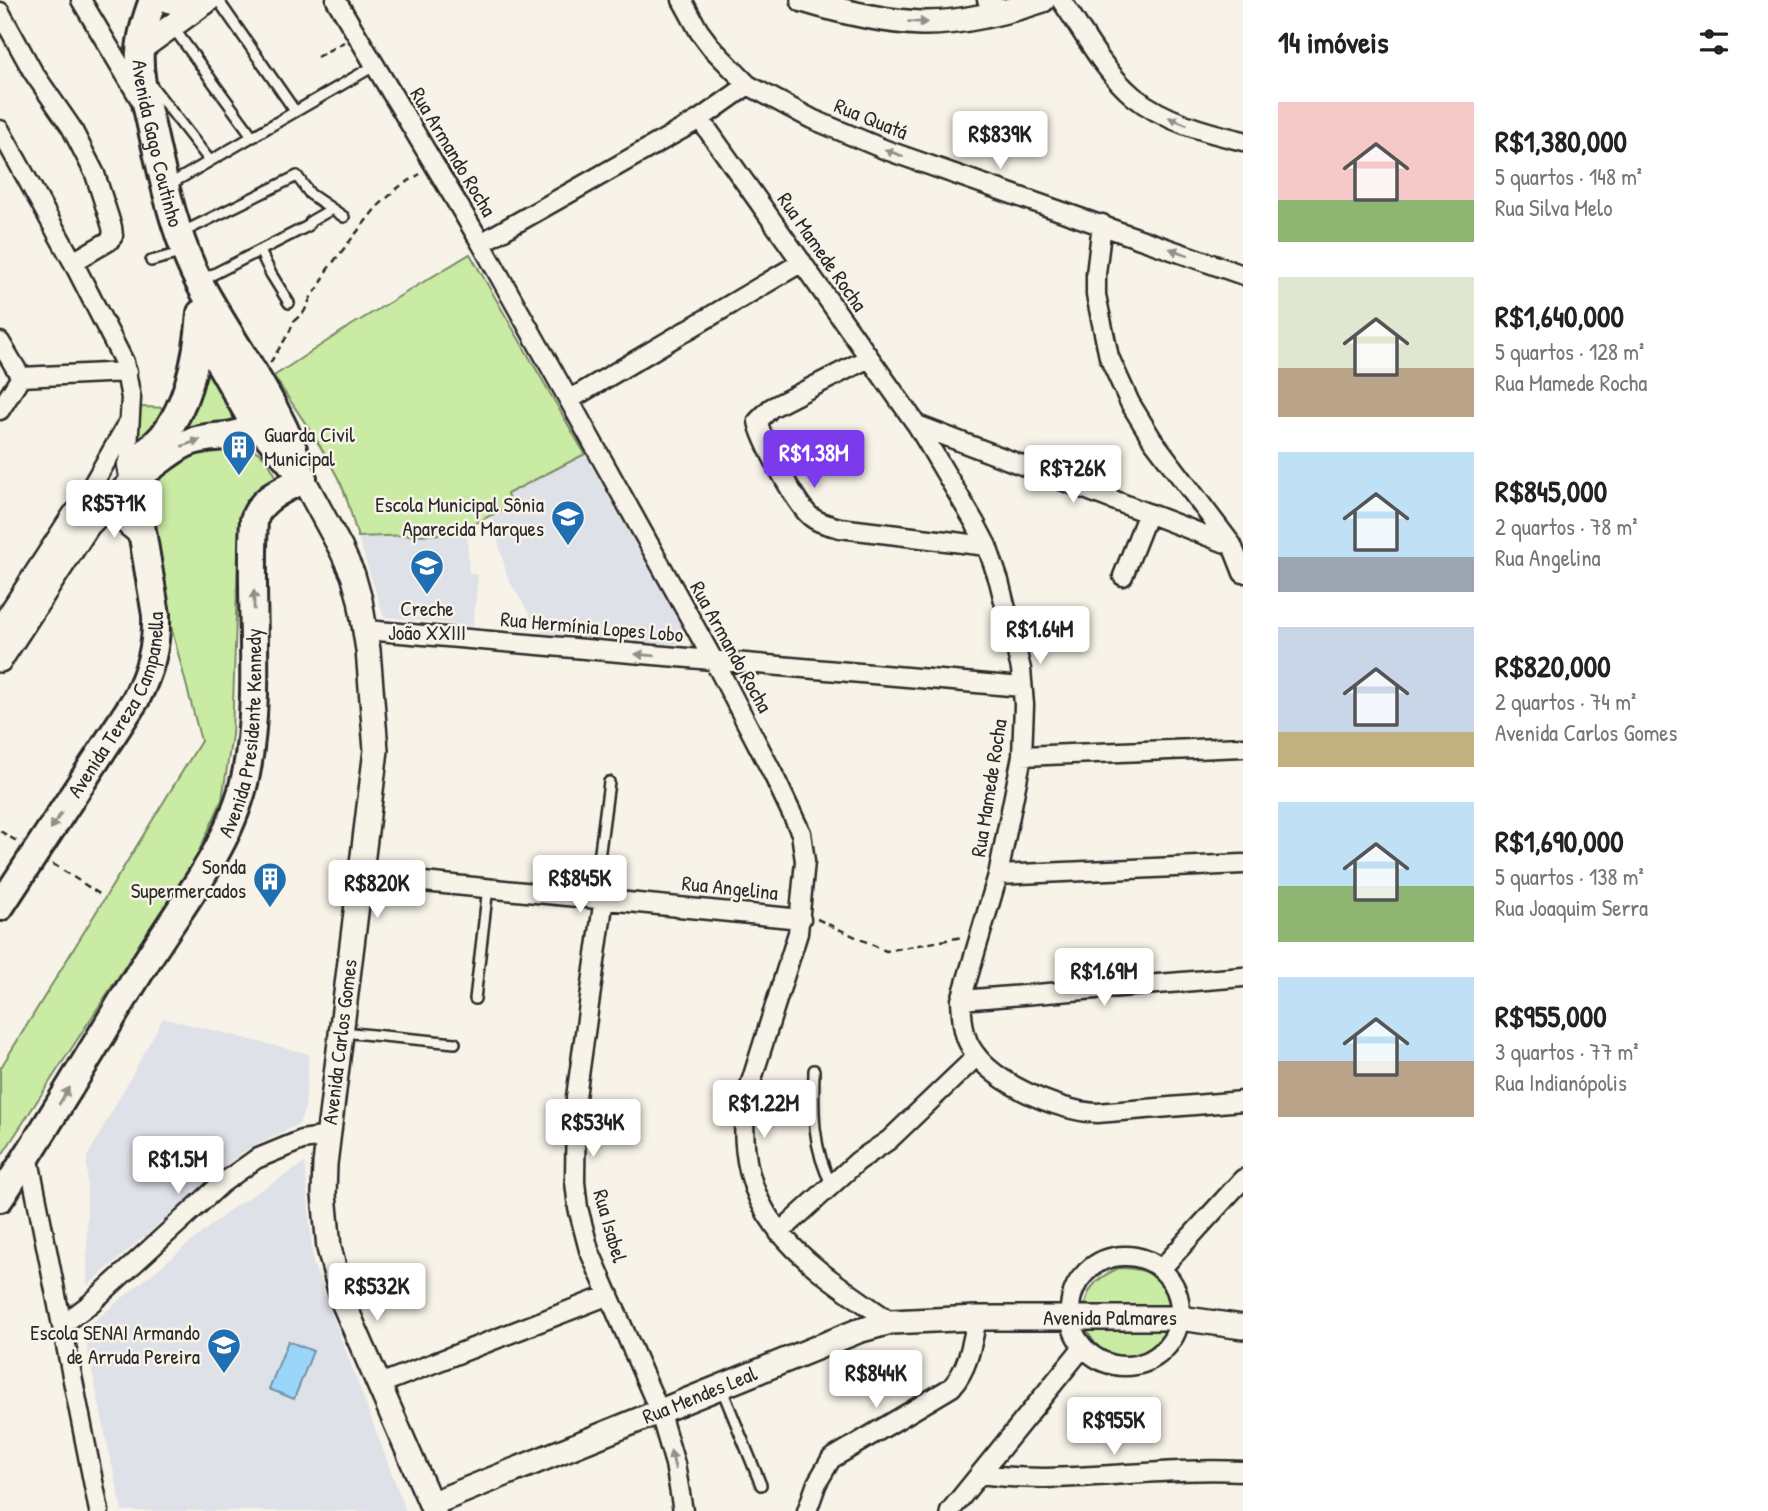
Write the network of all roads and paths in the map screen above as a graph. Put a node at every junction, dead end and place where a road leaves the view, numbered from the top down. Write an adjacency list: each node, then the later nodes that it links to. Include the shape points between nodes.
1 (81, 0): 19 (street)
2 (153, 0): 15 (main road, Avenida Gago Coutinho)
3 (168, 0): 9 (main road, via 183,5)
4 (336, 0): 13 (street, Rua Armando Rocha)
5 (682, 0): 17 (street, Rua Quatá, via 711,47)
6 (803, 0): 10 (main road, one-way to 10, via 862,16 922,23 953,20)
7 (1044, 0): 10 (main road)
8 (1061, 0): 22 (street, one-way to 8, via 1178,122 1131,94)
9 (210, 1): 12 (main road); 18 (lane)
10 (994, 6)
11 (0, 12): 34 (street, via 71,127 95,174 112,226 109,241)
12 (172, 26): 15 (main road); 23 (lane)
13 (356, 35): 14 (path); 16 (street, Rua Armando Rocha)
14 (317, 57)
15 (141, 61): 19 (main road, Avenida Gago Coutinho); 24 (lane)
16 (374, 66): 18 (lane); 25 (street, Rua Armando Rocha)
17 (748, 85): 20 (street); 29 (street, Rua Quatá, one-way to 17, via 887,150 812,119)
18 (295, 111): 23 (lane)
19 (149, 112): 26 (main road, Avenida Gago Coutinho)
20 (699, 119): 31 (street); 35 (street, Rua Mamede Rocha)
21 (0, 130): 34 (street)
22 (1241, 136)
23 (253, 137): 24 (lane)
24 (210, 162): 26 (lane)
25 (435, 166): 31 (street, Rua Armando Rocha); 43 (path, via 399,187 376,208 327,270 271,358)
26 (165, 187): 30 (main road, Avenida Gago Coutinho)
27 (332, 209): 28 (lane); 30 (lane, via 310,194 297,176); 32 (lane)
28 (344, 217)
29 (1102, 224): 36 (street, Rua Quatá, one-way to 29); 63 (street, via 1096,295 1109,358 1152,439)
30 (183, 243): 33 (lane); 37 (main road, Avenida Gago Coutinho)
31 (481, 243): 49 (street, Rua Armando Rocha)
32 (260, 251): 37 (lane); 38 (lane)
33 (151, 261)
34 (73, 262): 44 (street)
35 (802, 262): 41 (street, Rua Mamede Rocha); 49 (street)
36 (1243, 275)
37 (199, 282): 39 (main road, Avenida Gago Coutinho); 43 (main road, Avenida Gago Coutinho)
38 (289, 303)
39 (201, 313): 42 (main road, Avenida Gago Coutinho); 46 (main road)
40 (0, 342): 45 (street)
41 (869, 358): 53 (street, Rua Mamede Rocha); 62 (street, via 771,408 758,421 761,436 804,510 818,522 839,528)
42 (217, 359): 43 (main road); 46 (main road); 47 (main road, Avenida Gago Coutinho)
43 (260, 366): 48 (main road, Avenida Gago Coutinho)
44 (127, 372): 45 (street); 51 (street)
45 (21, 377): 50 (street)
46 (189, 377): 56 (main road, via 164,434)
47 (233, 389): 52 (main road, Avenida Carlos Gomes)
48 (267, 396): 52 (main road); 57 (main road, Avenida Gago Coutinho, via 295,450)
49 (569, 400): 69 (street, Rua Armando Rocha)
50 (0, 410)
51 (130, 420): 56 (street); 60 (street)
52 (255, 423): 54 (main road); 55 (main road, Avenida Carlos Gomes)
53 (917, 425): 59 (street); 62 (street, Rua Mamede Rocha)
54 (228, 438): 55 (main road); 56 (main road, one-way to 54, via 188,443)
55 (283, 454): 57 (main road, Avenida Carlos Gomes)
56 (132, 472): 58 (main road); 60 (main road); 61 (main road, Avenida Tereza Campanella)
57 (303, 479): 67 (main road, Avenida Carlos Gomes, via 353,575); 91 (main road, Avenida Presidente Kennedy, one-way to 57, via 208,867 230,823 246,773 252,727 254,520 268,499)
58 (100, 511): 61 (main road, via 121,518); 68 (main road)
59 (1148, 513): 63 (street); 65 (street)
60 (74, 516): 66 (main road)
61 (144, 537): 79 (main road, Avenida Tereza Campanella, one-way to 79, via 156,626 147,677)
62 (987, 546): 70 (street, Rua Mamede Rocha)
63 (1238, 547): 64 (street)
64 (1243, 573)
65 (1123, 576)
66 (0, 630)
67 (366, 630): 69 (street, Rua Hermínia Lopes Lobo, one-way to 67); 76 (main road, Avenida Carlos Gomes, via 376,750)
68 (0, 660)
69 (713, 661): 70 (street, Rua Hermínia Lopes Lobo); 80 (street, Rua Armando Rocha, via 801,833 805,861)
70 (1022, 687): 72 (street, Rua Mamede Rocha)
71 (1243, 747): 72 (street)
72 (1022, 755): 75 (street, Rua Mamede Rocha)
73 (608, 782): 78 (lane)
74 (1243, 863): 75 (street)
75 (998, 875): 81 (street, Rua Mamede Rocha)
76 (362, 876): 77 (street, Rua Angelina); 85 (main road, Avenida Carlos Gomes)
77 (488, 887): 78 (street, Rua Angelina); 83 (lane)
78 (599, 897): 80 (street, Rua Angelina); 97 (street, Rua Isabel, via 574,1151 578,1208 589,1250)
79 (0, 907)
80 (802, 915): 81 (path, via 886,951); 95 (street, Rua Armando Rocha, via 749,1086 744,1117 753,1186)
81 (980, 933): 84 (street, Rua Mamede Rocha)
82 (1243, 977): 84 (street)
83 (475, 999)
84 (961, 1000): 87 (street, Rua Mamede Rocha, via 968,1042)
85 (342, 1032): 86 (lane); 90 (main road, Avenida Carlos Gomes)
86 (455, 1043)
87 (977, 1056): 89 (street, Rua Mamede Rocha, via 1018,1088 1077,1112); 93 (street, via 889,1140)
88 (814, 1070): 93 (lane, via 818,1154)
89 (1243, 1101)
90 (329, 1136): 102 (street, via 302,1140 256,1159 221,1184); 105 (main road, Avenida Carlos Gomes, via 324,1194 328,1248 343,1301)
91 (28, 1155): 94 (main road, Avenida Presidente Kennedy); 102 (street)
92 (1243, 1179): 96 (street)
93 (832, 1185): 95 (street)
94 (0, 1198)
95 (779, 1233): 101 (street, Rua Armando Rocha, via 805,1259)
96 (1161, 1269): 99 (street, via 1129,1256 1095,1265 1073,1292); 100 (street, via 1180,1301)
97 (609, 1295): 105 (street); 107 (street, Rua Isabel)
98 (977, 1318): 99 (main road, Avenida Palmares); 101 (main road, Rua Mendes Leal); 114 (street, via 970,1354 951,1387 831,1459)
99 (1071, 1318): 100 (main road, Avenida Palmares); 104 (street)
100 (1180, 1318): 103 (main road, Avenida Palmares); 104 (street, via 1174,1337 1146,1362 1110,1364)
101 (891, 1322): 106 (main road, Rua Mendes Leal)
102 (62, 1325): 112 (street)
103 (1243, 1327)
104 (1083, 1347): 109 (street)
105 (380, 1384): 111 (main road, Avenida Carlos Gomes)
106 (720, 1386): 107 (main road, Rua Mendes Leal); 110 (lane)
107 (659, 1410): 111 (main road, Rua Mendes Leal); 113 (street, Rua Isabel, one-way to 107)
108 (1243, 1471): 109 (street, via 1052,1479)
109 (981, 1474): 115 (street)
110 (761, 1485)
111 (433, 1508)
112 (99, 1511)
113 (683, 1511)
114 (807, 1511)
115 (950, 1511)

